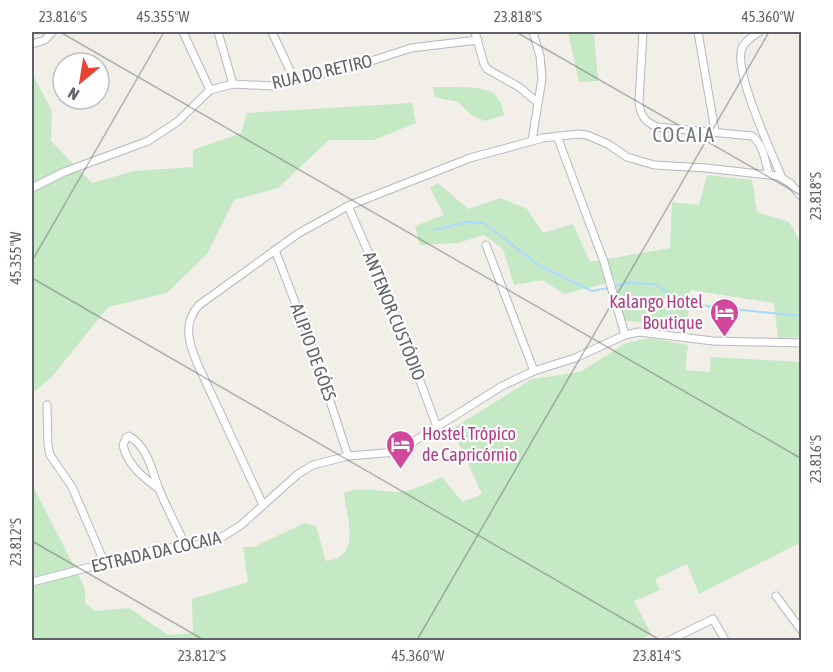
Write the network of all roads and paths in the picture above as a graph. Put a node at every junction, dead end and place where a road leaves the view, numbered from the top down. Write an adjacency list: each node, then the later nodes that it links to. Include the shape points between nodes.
1 (52, 32): 10 (street, via 45,40)
2 (183, 32): 13 (street)
3 (218, 32): 12 (street)
4 (272, 32): 11 (street)
5 (534, 32): 14 (street, via 542,78)
6 (644, 32): 15 (street, via 639,102 645,119 657,126)
7 (698, 32): 15 (street)
8 (759, 32): 19 (street, via 743,45 741,66)
9 (476, 35): 11 (street, RUA DO RETIRO, via 411,48); 14 (street, via 487,69)
10 (32, 44)
11 (295, 81): 12 (street, RUA DO RETIRO, via 273,86)
12 (232, 84): 13 (street, RUA DO RETIRO)
13 (210, 90): 20 (street, RUA DO RETIRO, via 177,122 148,141)
14 (537, 102): 17 (street)
15 (715, 131): 18 (street, via 752,136 762,148)
16 (557, 136): 17 (street); 18 (street, via 587,135 627,157 654,165); 25 (street, via 604,262)
17 (532, 140): 22 (street, via 471,158)
18 (769, 175): 19 (street)
19 (782, 178): 21 (street)
20 (32, 188)
21 (801, 195)
22 (348, 206): 24 (street); 29 (street, ANTENOR CUSTÓDIO, via 393,308)
23 (486, 245): 27 (street)
24 (274, 250): 30 (street, ALIPIO DE GÓES, via 313,349); 32 (street, via 199,305 191,318 188,338)
25 (625, 335): 26 (street, ESTRADA DA COCAIA, via 639,332 713,341); 27 (street, ESTRADA DA COCAIA)
26 (801, 343)
27 (534, 371): 29 (street, ESTRADA DA COCAIA, via 502,386)
28 (47, 405): 34 (street, via 50,455 76,496)
29 (437, 427): 30 (street, ESTRADA DA COCAIA, via 397,452)
30 (348, 456): 32 (street, ESTRADA DA COCAIA, via 313,465)
31 (158, 488): 31 (street, via 139,444 129,436 123,445 130,463); 33 (street)
32 (263, 505): 33 (street, ESTRADA DA COCAIA, via 229,535)
33 (186, 546): 34 (street, ESTRADA DA COCAIA)
34 (105, 564): 35 (street, ESTRADA DA COCAIA)
35 (32, 582)
36 (776, 596): 37 (street)
37 (801, 631)
38 (670, 640): 39 (street, via 713,619)
39 (725, 640)

